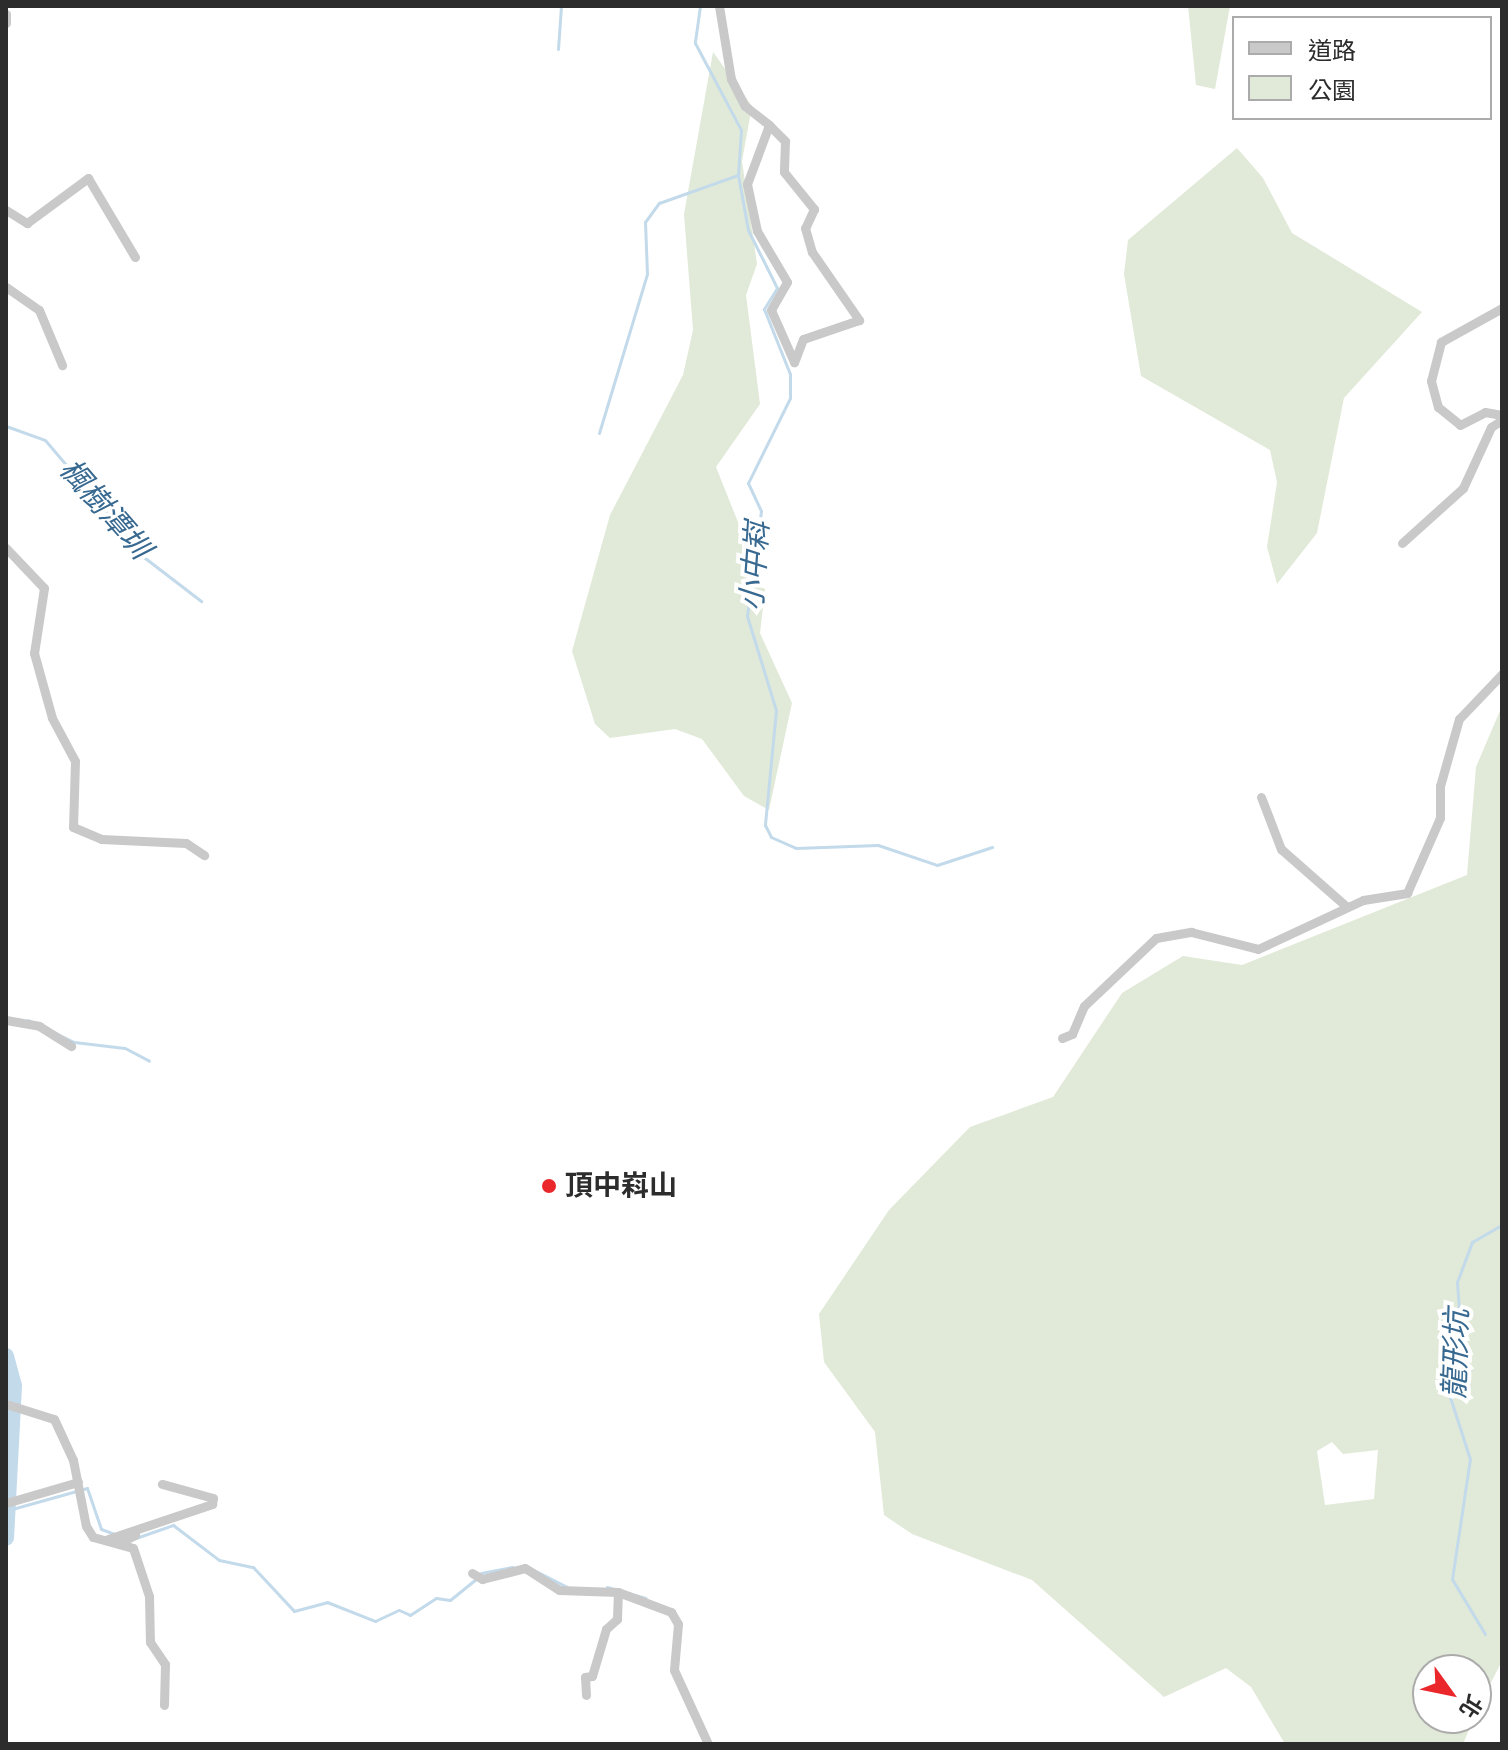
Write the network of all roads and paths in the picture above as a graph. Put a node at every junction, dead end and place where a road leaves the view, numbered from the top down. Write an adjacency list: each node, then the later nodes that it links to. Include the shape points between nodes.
1 (719, 6): 2 (street, via 731,79 745,106)
2 (769, 125): 2 (street, via 785,141 784,172 814,209 805,228 812,252 859,320 803,339 794,362 771,310 787,282 757,231 747,184)
3 (6, 210): 4 (street, via 27,223 88,178)
4 (135, 257)
5 (6, 287): 7 (street, via 39,310)
6 (1502, 308): 8 (street, via 1441,342 1431,381 1438,407 1460,425 1485,412)
7 (62, 365)
8 (1502, 418): 9 (street, via 1491,427 1463,488)
9 (1402, 543)
10 (6, 548): 13 (street, via 44,588 34,653 52,718 75,761 73,827 101,839 186,843)
11 (1502, 674): 14 (street, via 1459,719 1440,786 1440,818 1414,886)
12 (1261, 797): 14 (street, via 1281,849)
13 (204, 855)
14 (1347, 907): 16 (street, via 1258,949 1191,932 1156,938 1084,1006 1072,1034)
15 (6, 1020): 17 (street, via 39,1026)
16 (1062, 1038)
17 (71, 1046)
18 (6, 1404): 19 (street, via 54,1419)
19 (78, 1482): 21 (street); 23 (street, via 86,1526)
20 (162, 1484): 23 (street, via 213,1498 212,1504)
21 (6, 1503)
22 (135, 1535): 24 (street)
23 (108, 1539): 24 (street)
24 (123, 1541): 28 (street, via 133,1548 149,1596 150,1642 167,1679)
25 (472, 1573): 26 (street, via 482,1579 525,1568 559,1590)
26 (618, 1592): 27 (street, via 617,1619 606,1629 592,1676 585,1677); 29 (street, via 675,1617 674,1670)
27 (586, 1695)
28 (164, 1705)
29 (708, 1744)

